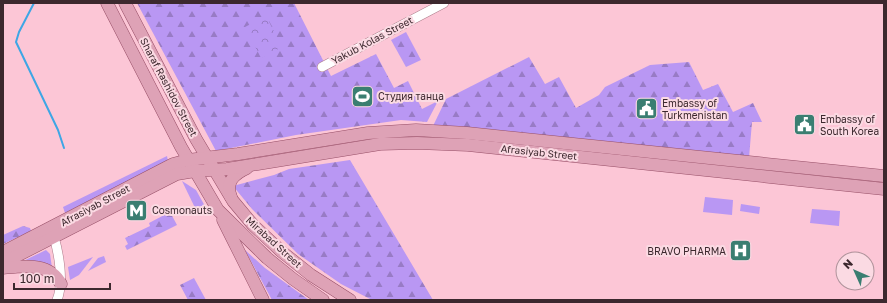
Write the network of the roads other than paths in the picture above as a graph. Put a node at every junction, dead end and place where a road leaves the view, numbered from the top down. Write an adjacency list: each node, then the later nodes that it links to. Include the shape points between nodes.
1 (107, 3): 6 (main road, Sharaf Rashidov Street)
2 (125, 3): 5 (main road, Sharaf Rashidov Street)
3 (444, 3): 4 (street, Yakub Kolas Street)
4 (322, 67)
5 (196, 139): 7 (main road, Sharaf Rashidov Street); 8 (main road, Afrasiyab Street)
6 (181, 147): 8 (main road, Sharaf Rashidov Street); 10 (main road, Sharaf Rashidov Street)
7 (207, 158): 8 (main road, Afrasiyab Street); 11 (main road, Sharaf Rashidov Street); 12 (main road); 13 (main road, Afrasiyab Street, via 384,131 424,131 502,136)
8 (188, 160): 10 (main road, Afrasiyab Street); 12 (main road, Sharaf Rashidov Street)
9 (260, 164): 11 (main road, Afrasiyab Street); 14 (main road, Afrasiyab Street, via 380,144 434,143 484,146); 15 (main road, via 240,172 231,180 229,189)
10 (175, 169): 12 (main road, Afrasiyab Street); 17 (main road, Afrasiyab Street)
11 (214, 170): 12 (main road, Afrasiyab Street); 15 (main road, Mirabad Street)
12 (195, 171): 16 (main road, Sharaf Rashidov Street)
13 (884, 176)
14 (884, 189)
15 (233, 201): 24 (main road, Mirabad Street, via 287,256)
16 (218, 210): 22 (main road); 23 (main road, Mirabad Street, via 267,258)
17 (52, 233): 18 (main road, Afrasiyab Street); 19 (main road, Afrasiyab Street); 21 (street, via 57,250)
18 (3, 252)
19 (3, 263)
20 (3, 268): 21 (main road, via 28,267 48,270 53,274)
21 (60, 295)
22 (263, 300)
23 (323, 300)
24 (350, 300)

